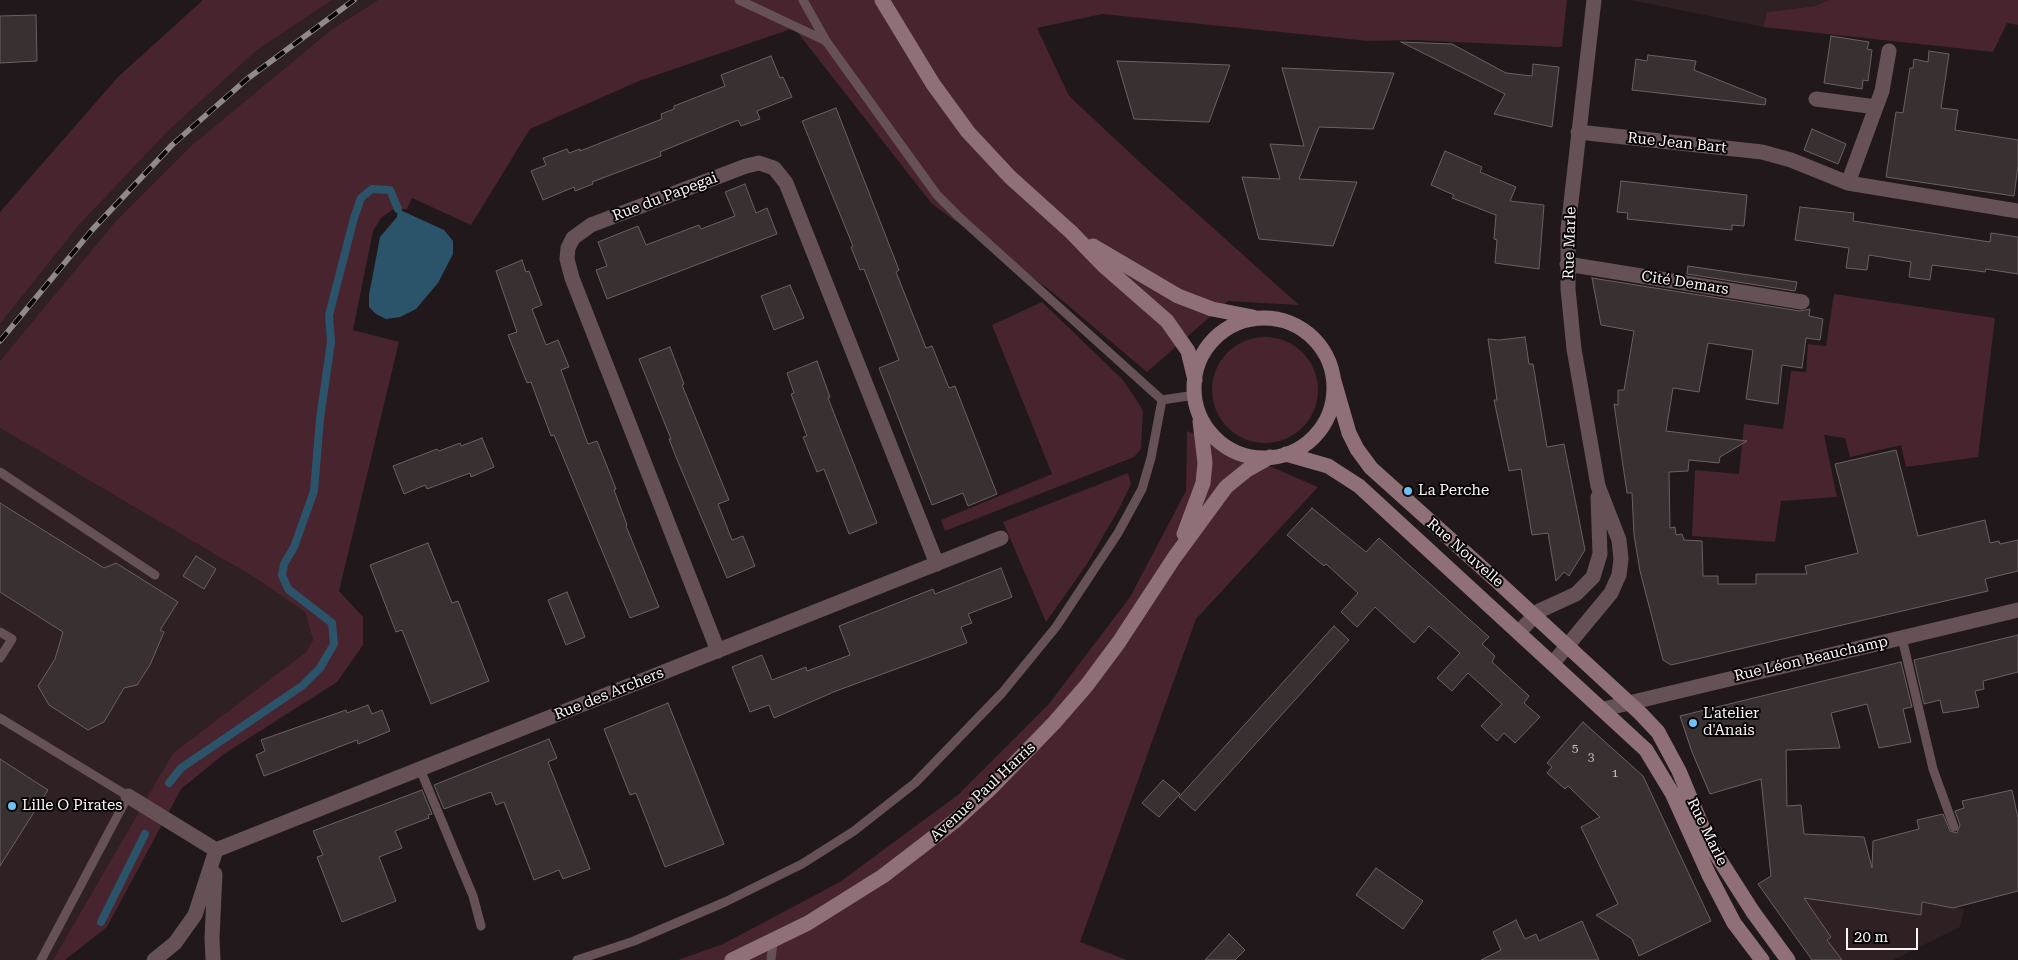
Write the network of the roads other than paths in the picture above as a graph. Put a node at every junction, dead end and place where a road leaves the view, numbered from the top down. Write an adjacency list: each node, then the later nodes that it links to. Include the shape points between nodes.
1 (739, 0): 5 (lane)
2 (803, 0): 5 (lane)
3 (882, 0): 12 (main road, Avenue Paul Harris, via 932,84 968,132 1010,178)
4 (1594, 0): 9 (street, Rue Marle)
5 (826, 42): 18 (lane, via 937,195)
6 (1889, 51): 8 (street)
7 (1816, 99): 8 (street)
8 (1876, 106): 10 (street)
9 (1578, 132): 10 (street, Rue Jean Bart, via 1762,152); 13 (street, Rue Marle, via 1568,229)
10 (1848, 183): 11 (street, Rue Jean Bart)
11 (2018, 211)
12 (1071, 232): 15 (main road, Avenue Paul Harris, via 1178,296 1212,309); 17 (main road, Avenue Paul Harris, via 1167,321 1188,351)
13 (1568, 264): 14 (street, Cité Demars); 22 (street, Rue Marle, via 1574,349)
14 (1802, 302)
15 (1259, 318): 16 (main road, via 1286,322 1309,334 1326,356); 17 (main road, via 1239,323 1216,338 1200,360)
16 (1334, 382): 19 (main road, via 1332,403 1324,423 1311,439); 28 (main road, Rue Nouvelle, via 1350,433 1366,463)
17 (1196, 395): 18 (lane); 20 (main road, via 1208,428 1229,448 1248,455); 24 (main road, Avenue Paul Harris, via 1204,448 1203,483)
18 (1162, 400): 48 (lane, via 1142,489 1100,562 1018,676 915,783 854,831 802,864 643,937)
19 (1286, 454): 20 (main road); 30 (main road, Rue Nouvelle, via 1317,461 1343,473)
20 (1270, 457): 24 (main road, Avenue Paul Harris, via 1226,487)
21 (0, 472): 26 (lane)
22 (1598, 486): 28 (street, Rue Marle, via 1600,554 1592,577 1582,589); 32 (street, Rue Marle, via 1619,540 1619,575 1611,593)
23 (1002, 538): 25 (street, Rue des Archers)
24 (1174, 558): 44 (main road, Avenue Paul Harris, via 1087,685 990,790 883,876)
25 (937, 564): 33 (street, Rue des Archers); 33 (street, Rue du Papegai, via 786,183 774,168 759,163 746,166 591,225 572,238 568,248 572,278)
26 (155, 575)
27 (2018, 610): 31 (street, Rue Léon Beauchamp)
28 (1534, 615): 30 (street, Rue Marle); 32 (main road, Rue Nouvelle)
29 (0, 632): 34 (lane, via 12,639)
30 (1519, 632): 35 (main road, Rue Nouvelle)
31 (1902, 638): 36 (street, Rue Léon Beauchamp); 41 (lane, via 1933,769)
32 (1567, 647): 35 (street, Rue Marle); 36 (main road, Rue Nouvelle)
33 (718, 651): 39 (street, Rue des Archers)
34 (0, 658)
35 (1553, 663): 37 (main road, Rue Nouvelle)
36 (1629, 703): 37 (street, Rue Léon Beauchamp); 52 (main road, Rue Marle, via 1658,732 1670,751 1709,843)
37 (1604, 709): 51 (main road, Rue Marle, via 1646,750 1660,771 1734,923)
38 (0, 718): 40 (lane)
39 (420, 769): 42 (street, Rue des Archers); 43 (lane, via 473,896)
40 (128, 796): 42 (street); 45 (lane)
41 (1954, 827)
42 (216, 850): 46 (street, via 195,914 176,943); 47 (street)
43 (481, 926)
44 (773, 941): 49 (main road, Avenue Paul Harris); 50 (lane)
45 (41, 960)
46 (154, 960)
47 (213, 960)
48 (577, 960)
49 (732, 960)
50 (771, 960)
51 (1762, 960)
52 (1788, 960)

